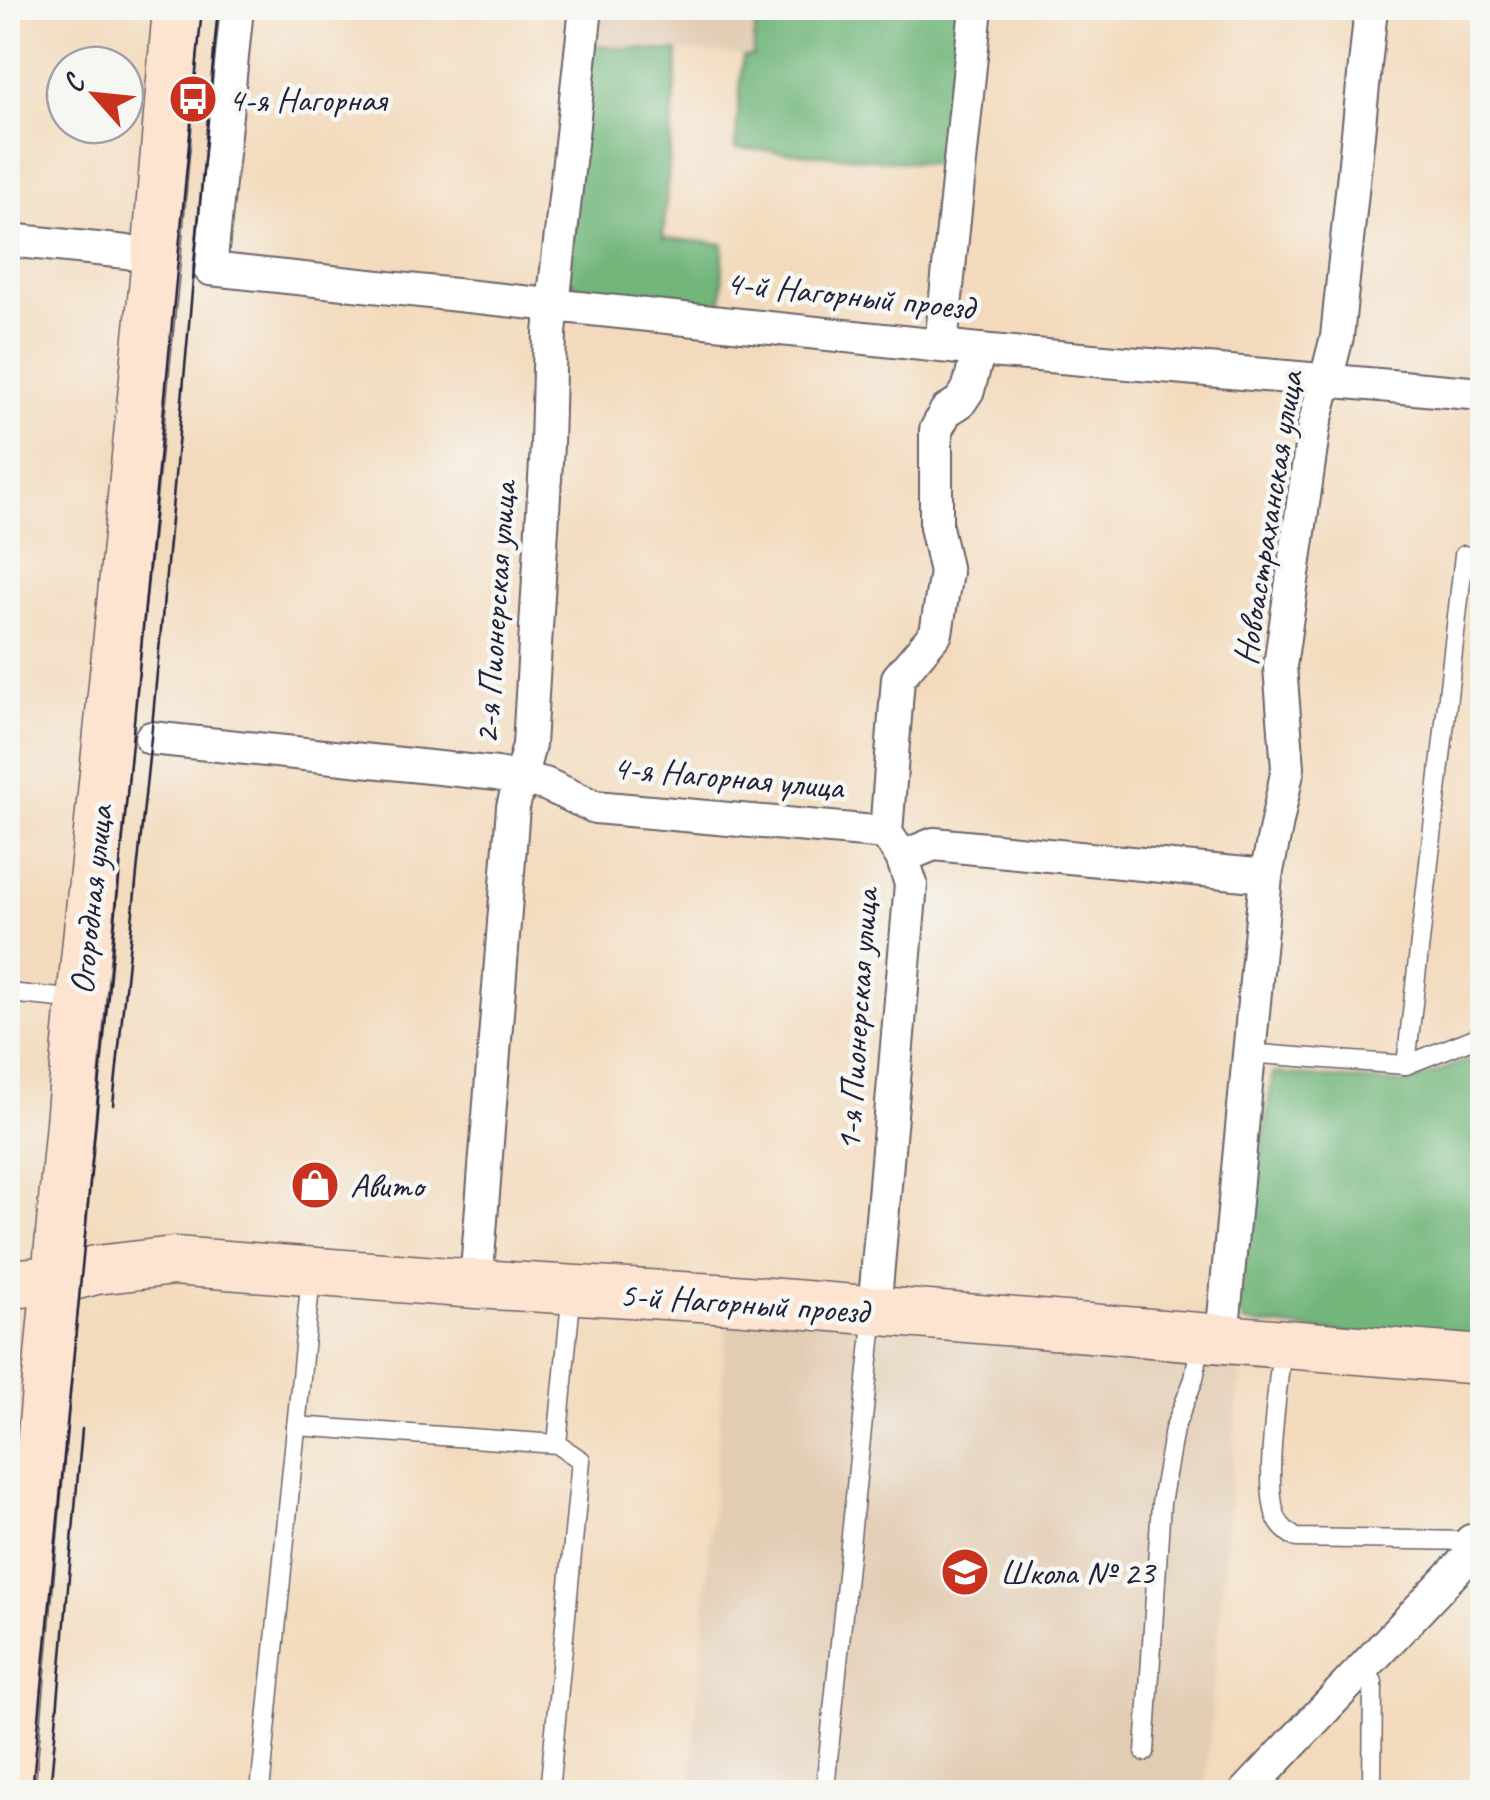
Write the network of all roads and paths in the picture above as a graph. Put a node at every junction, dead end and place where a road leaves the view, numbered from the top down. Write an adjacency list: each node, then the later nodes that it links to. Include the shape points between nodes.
1 (177, 8): 7 (street, Огородная улица)
2 (237, 8): 8 (street, 4-й Нагорный проезд, via 210,268)
3 (586, 8): 8 (street, 2-я Пионерская улица)
4 (976, 8): 9 (street)
5 (1371, 8): 11 (street, Новоастраханская улица)
6 (8, 240): 7 (street)
7 (156, 259): 19 (street, Огородная улица)
8 (554, 302): 9 (street, 4-й Нагорный проезд); 15 (street, 2-я Пионерская улица, via 529,745)
9 (941, 345): 10 (street, 4-й Нагорный проезд)
10 (980, 350): 11 (street, 4-й Нагорный проезд); 16 (street, 1-я Пионерская улица, via 968,390 936,430 936,527 946,572 936,633 898,678)
11 (1328, 380): 12 (street, 4-й Нагорный проезд); 17 (street, Новоастраханская улица, via 1314,426 1280,666 1288,768)
12 (1482, 394)
13 (1464, 555): 22 (lane)
14 (151, 738): 15 (street, 4-я Нагорная улица)
15 (520, 779): 16 (street, 4-я Нагорная улица, via 595,807); 26 (street, 2-я Пионерская улица)
16 (894, 845): 17 (street, 4-я Нагорная улица); 29 (street, 1-я Пионерская улица, via 911,884)
17 (1266, 876): 21 (street, Новоастраханская улица)
18 (8, 993): 19 (lane)
19 (81, 1000): 24 (street, Огородная улица)
20 (1482, 1035): 22 (lane)
21 (1247, 1053): 22 (lane); 30 (street, Новоастраханская улица)
22 (1406, 1064)
23 (312, 1270): 24 (street, 5-й Нагорный проезд, via 174,1261); 26 (street, 5-й Нагорный проезд); 33 (lane)
24 (57, 1280): 25 (street, 5-й Нагорный проезд); 28 (lane); 39 (street, Огородная улица)
25 (8, 1284)
26 (476, 1284): 27 (street, 5-й Нагорный проезд)
27 (572, 1290): 29 (street, 5-й Нагорный проезд); 34 (lane)
28 (8, 1303)
29 (874, 1312): 30 (street, 5-й Нагорный проезд); 38 (lane)
30 (1212, 1338): 31 (street, 5-й Нагорный проезд); 37 (lane, via 1174,1429 1162,1504)
31 (1282, 1344): 32 (street, 5-й Нагорный проезд); 35 (lane, via 1270,1492 1285,1531 1296,1538)
32 (1482, 1360)
33 (296, 1426): 34 (lane); 40 (lane)
34 (557, 1444): 41 (lane, via 581,1460)
35 (1477, 1541): 36 (street)
36 (1364, 1668): 42 (street); 43 (lane, via 1374,1682)
37 (1144, 1752)
38 (825, 1790)
39 (10, 1792)
40 (260, 1792)
41 (549, 1792)
42 (1246, 1792)
43 (1372, 1792)

